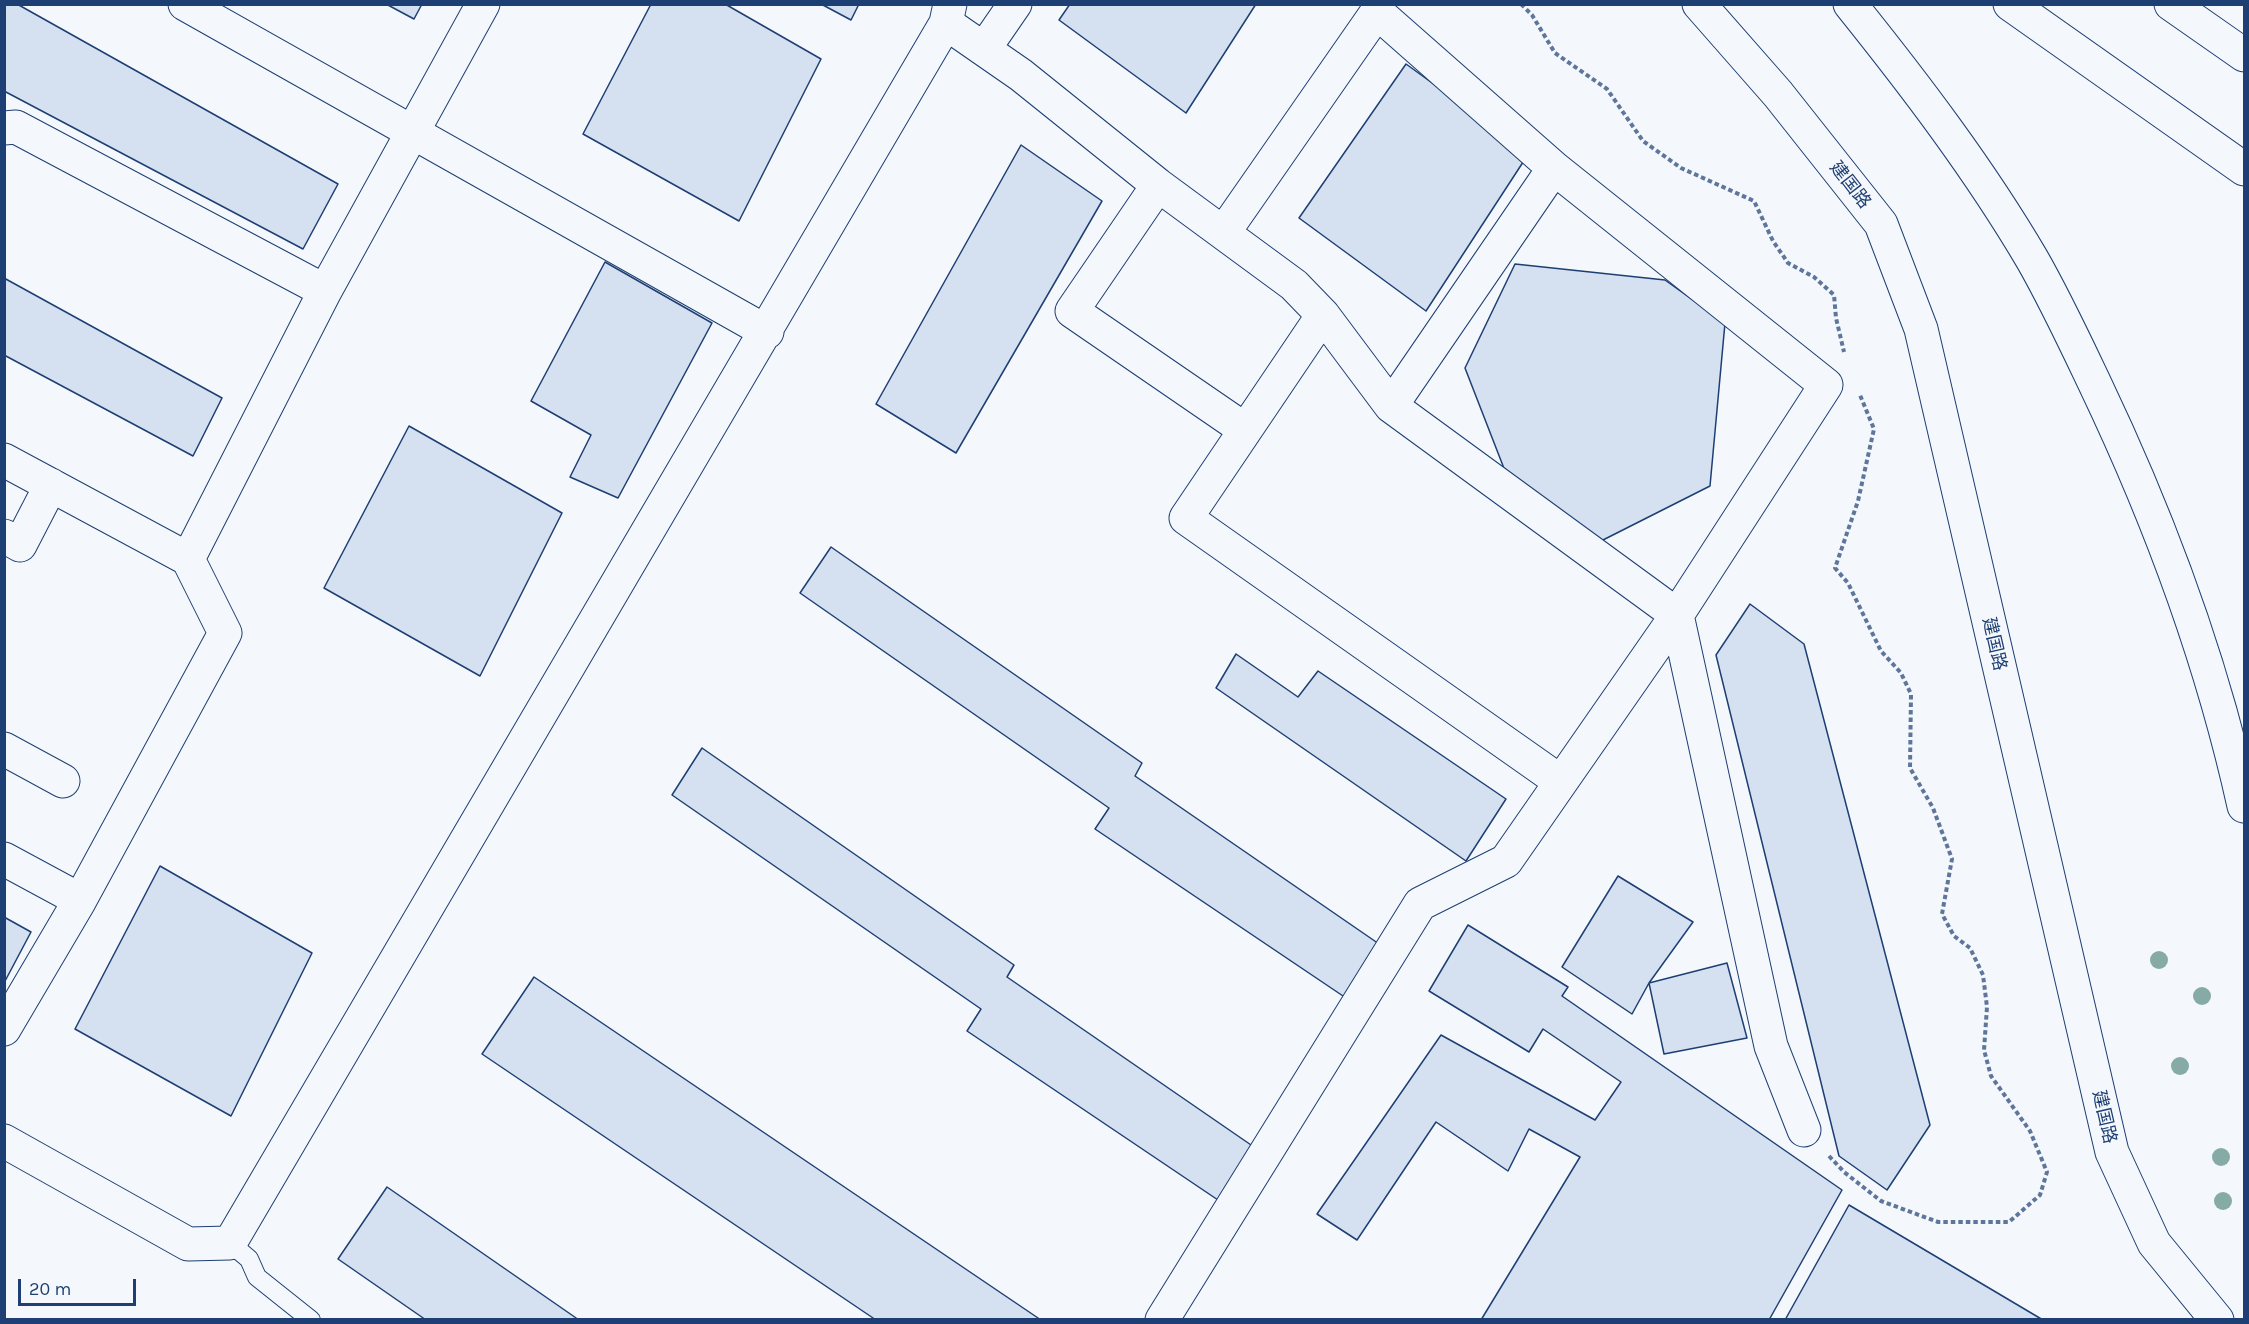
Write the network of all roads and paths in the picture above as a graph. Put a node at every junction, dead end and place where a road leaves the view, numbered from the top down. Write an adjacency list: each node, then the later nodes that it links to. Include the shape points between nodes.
1 (185, 4): 14 (main road)
2 (483, 4): 14 (main road)
3 (1015, 4): 11 (main road)
4 (1521, 4): 22 (path, via 1555,53 1606,89 1643,141 1681,168 1754,201 1788,263 1814,277 1834,295)
5 (1699, 4): 44 (main road, 建国路, via 1778,94 1881,225 1922,329 2112,1152 2154,1244)
6 (1850, 4): 34 (main road, via 1905,72 1972,167 2032,259 2083,358 2129,455 2169,555 2209,677)
7 (2010, 4): 16 (main road)
8 (2171, 4): 12 (main road)
9 (1373, 8): 15 (main road); 18 (main road)
10 (948, 14): 11 (main road); 21 (main road)
11 (984, 49): 17 (main road)
12 (2244, 55)
13 (4, 128): 19 (main road, via 16,127)
14 (413, 131): 19 (main road); 21 (main road)
15 (1554, 168): 24 (main road); 30 (main road, via 1826,385)
16 (2244, 169)
17 (1158, 185): 18 (main road); 25 (main road, via 1072,311)
18 (1224, 232): 20 (main road, via 1294,285)
19 (325, 291): 29 (main road)
20 (1323, 315): 24 (main road); 25 (main road)
21 (766, 332): 41 (main road)
22 (1845, 354)
23 (1855, 386): 40 (path, via 1874,429 1858,501 1835,568 1848,583 1881,651 1901,673 1911,694 1910,768 1933,808 1952,859 1942,914 1954,936 1970,948 1983,975 1987,1007 1984,1050 1991,1076 2030,1131 2047,1172 2040,1195 2009,1222 1938,1222 1881,1201)
24 (1391, 406): 30 (main road)
25 (1244, 429): 33 (main road, via 1186,518)
26 (4, 460): 27 (main road)
27 (51, 485): 28 (main road, via 20,544); 29 (main road)
28 (4, 536)
29 (188, 559): 36 (main road, via 225,633)
30 (1677, 615): 33 (main road); 38 (main road, via 1771,1046)
31 (4, 749): 32 (main road)
32 (63, 781)
33 (1561, 782): 43 (main road, via 1506,861 1420,904)
34 (2244, 806)
35 (4, 860): 36 (main road)
36 (80, 900): 37 (main road)
37 (4, 1029)
38 (1804, 1130)
39 (4, 1141): 41 (main road, via 188,1244)
40 (1844, 1172)
41 (230, 1243): 42 (lane, via 249,1259 257,1277)
42 (311, 1320)
43 (1162, 1320)
44 (2217, 1320)

